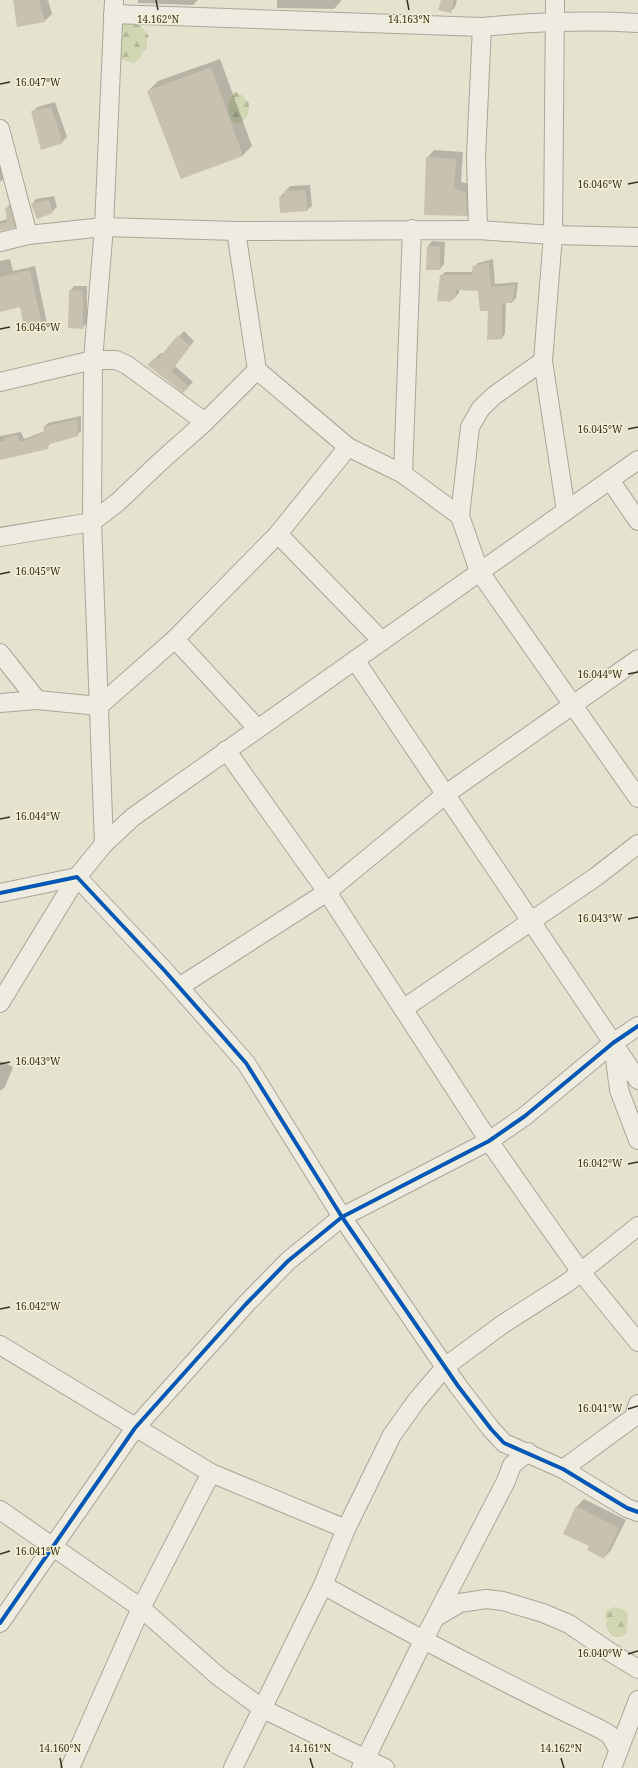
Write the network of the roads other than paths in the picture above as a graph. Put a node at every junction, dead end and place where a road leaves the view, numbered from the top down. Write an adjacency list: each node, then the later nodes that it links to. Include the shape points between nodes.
1 (556, 0): 3 (street)
2 (113, 7): 5 (street); 7 (street)
3 (555, 23): 4 (street); 5 (street); 12 (street)
4 (638, 23)
5 (482, 26): 9 (street, via 476,156)
6 (0, 129): 11 (street)
7 (104, 226): 10 (street); 11 (street); 15 (street)
8 (412, 229): 9 (street); 10 (street); 22 (street)
9 (478, 230): 12 (street)
10 (236, 231): 17 (street)
11 (28, 235): 14 (street)
12 (553, 235): 13 (street); 16 (street)
13 (638, 237)
14 (0, 242)
15 (93, 360): 18 (street); 19 (street, via 116,360 127,365); 27 (street)
16 (543, 361): 24 (street); 25 (street, via 495,395 481,408 470,427)
17 (257, 370): 19 (street); 20 (street)
18 (0, 382)
19 (206, 422): 27 (street, via 118,502)
20 (348, 447): 22 (street); 28 (street)
21 (638, 460): 23 (street)
22 (403, 474): 25 (street)
23 (610, 480): 24 (street); 26 (street)
24 (566, 511): 30 (street)
25 (460, 516): 30 (street)
26 (638, 521)
27 (92, 522): 29 (street); 39 (street)
28 (278, 534): 31 (street); 32 (street)
29 (0, 538)
30 (479, 571): 32 (street); 38 (street)
31 (175, 639): 39 (street); 40 (street)
32 (382, 641): 35 (street)
33 (0, 653): 36 (street)
34 (638, 659): 38 (street)
35 (355, 660): 40 (street); 42 (street)
36 (37, 700): 37 (street); 39 (street)
37 (0, 703)
38 (572, 705): 42 (street); 43 (street)
39 (99, 706): 44 (street)
40 (257, 728): 41 (street)
41 (226, 750): 44 (street, via 133,817); 47 (street)
42 (446, 794): 47 (street); 49 (street)
43 (638, 798)
44 (104, 844): 46 (street)
45 (638, 844): 49 (street, via 598,876)
46 (77, 877): 48 (street); 50 (street); 51 (street)
47 (327, 892): 50 (street); 52 (street)
48 (0, 893)
49 (531, 921): 52 (street); 54 (street)
50 (179, 987): 58 (street, via 246,1063)
51 (0, 1004)
52 (403, 1008): 57 (street)
53 (638, 1026): 54 (street)
54 (613, 1043): 55 (street); 56 (street, via 619,1090); 57 (street, via 525,1116)
55 (638, 1080)
56 (638, 1140)
57 (489, 1141): 58 (street); 60 (street)
58 (342, 1217): 63 (street); 65 (street, via 288,1261)
59 (638, 1226): 60 (street)
60 (581, 1272): 61 (street); 63 (street, via 502,1324)
61 (638, 1342)
62 (0, 1345): 65 (street)
63 (446, 1366): 66 (street, via 458,1386 504,1443); 71 (street, via 392,1435)
64 (637, 1412): 67 (street)
65 (135, 1428): 68 (street); 72 (street)
66 (528, 1452): 67 (street); 75 (street, via 512,1465)
67 (563, 1469): 70 (street, via 627,1508)
68 (211, 1473): 71 (street); 74 (street)
69 (0, 1510): 72 (street)
70 (638, 1512)
71 (346, 1529): 73 (street)
72 (54, 1547): 74 (street); 76 (street)
73 (323, 1586): 77 (street); 80 (street)
74 (141, 1608): 80 (street, via 218,1676); 85 (street)
75 (436, 1618): 77 (street); 78 (street, via 460,1603 486,1599 503,1601 569,1624)
76 (0, 1623)
77 (423, 1641): 82 (street); 84 (street)
78 (638, 1670)
79 (638, 1700): 81 (street)
80 (263, 1709): 84 (street); 86 (street)
81 (630, 1718): 82 (street); 83 (street)
82 (600, 1729): 83 (street, via 610,1735)
83 (618, 1749): 88 (street)
84 (363, 1763): 87 (street)
85 (70, 1768)
86 (233, 1768)
87 (385, 1768)
88 (612, 1768)

